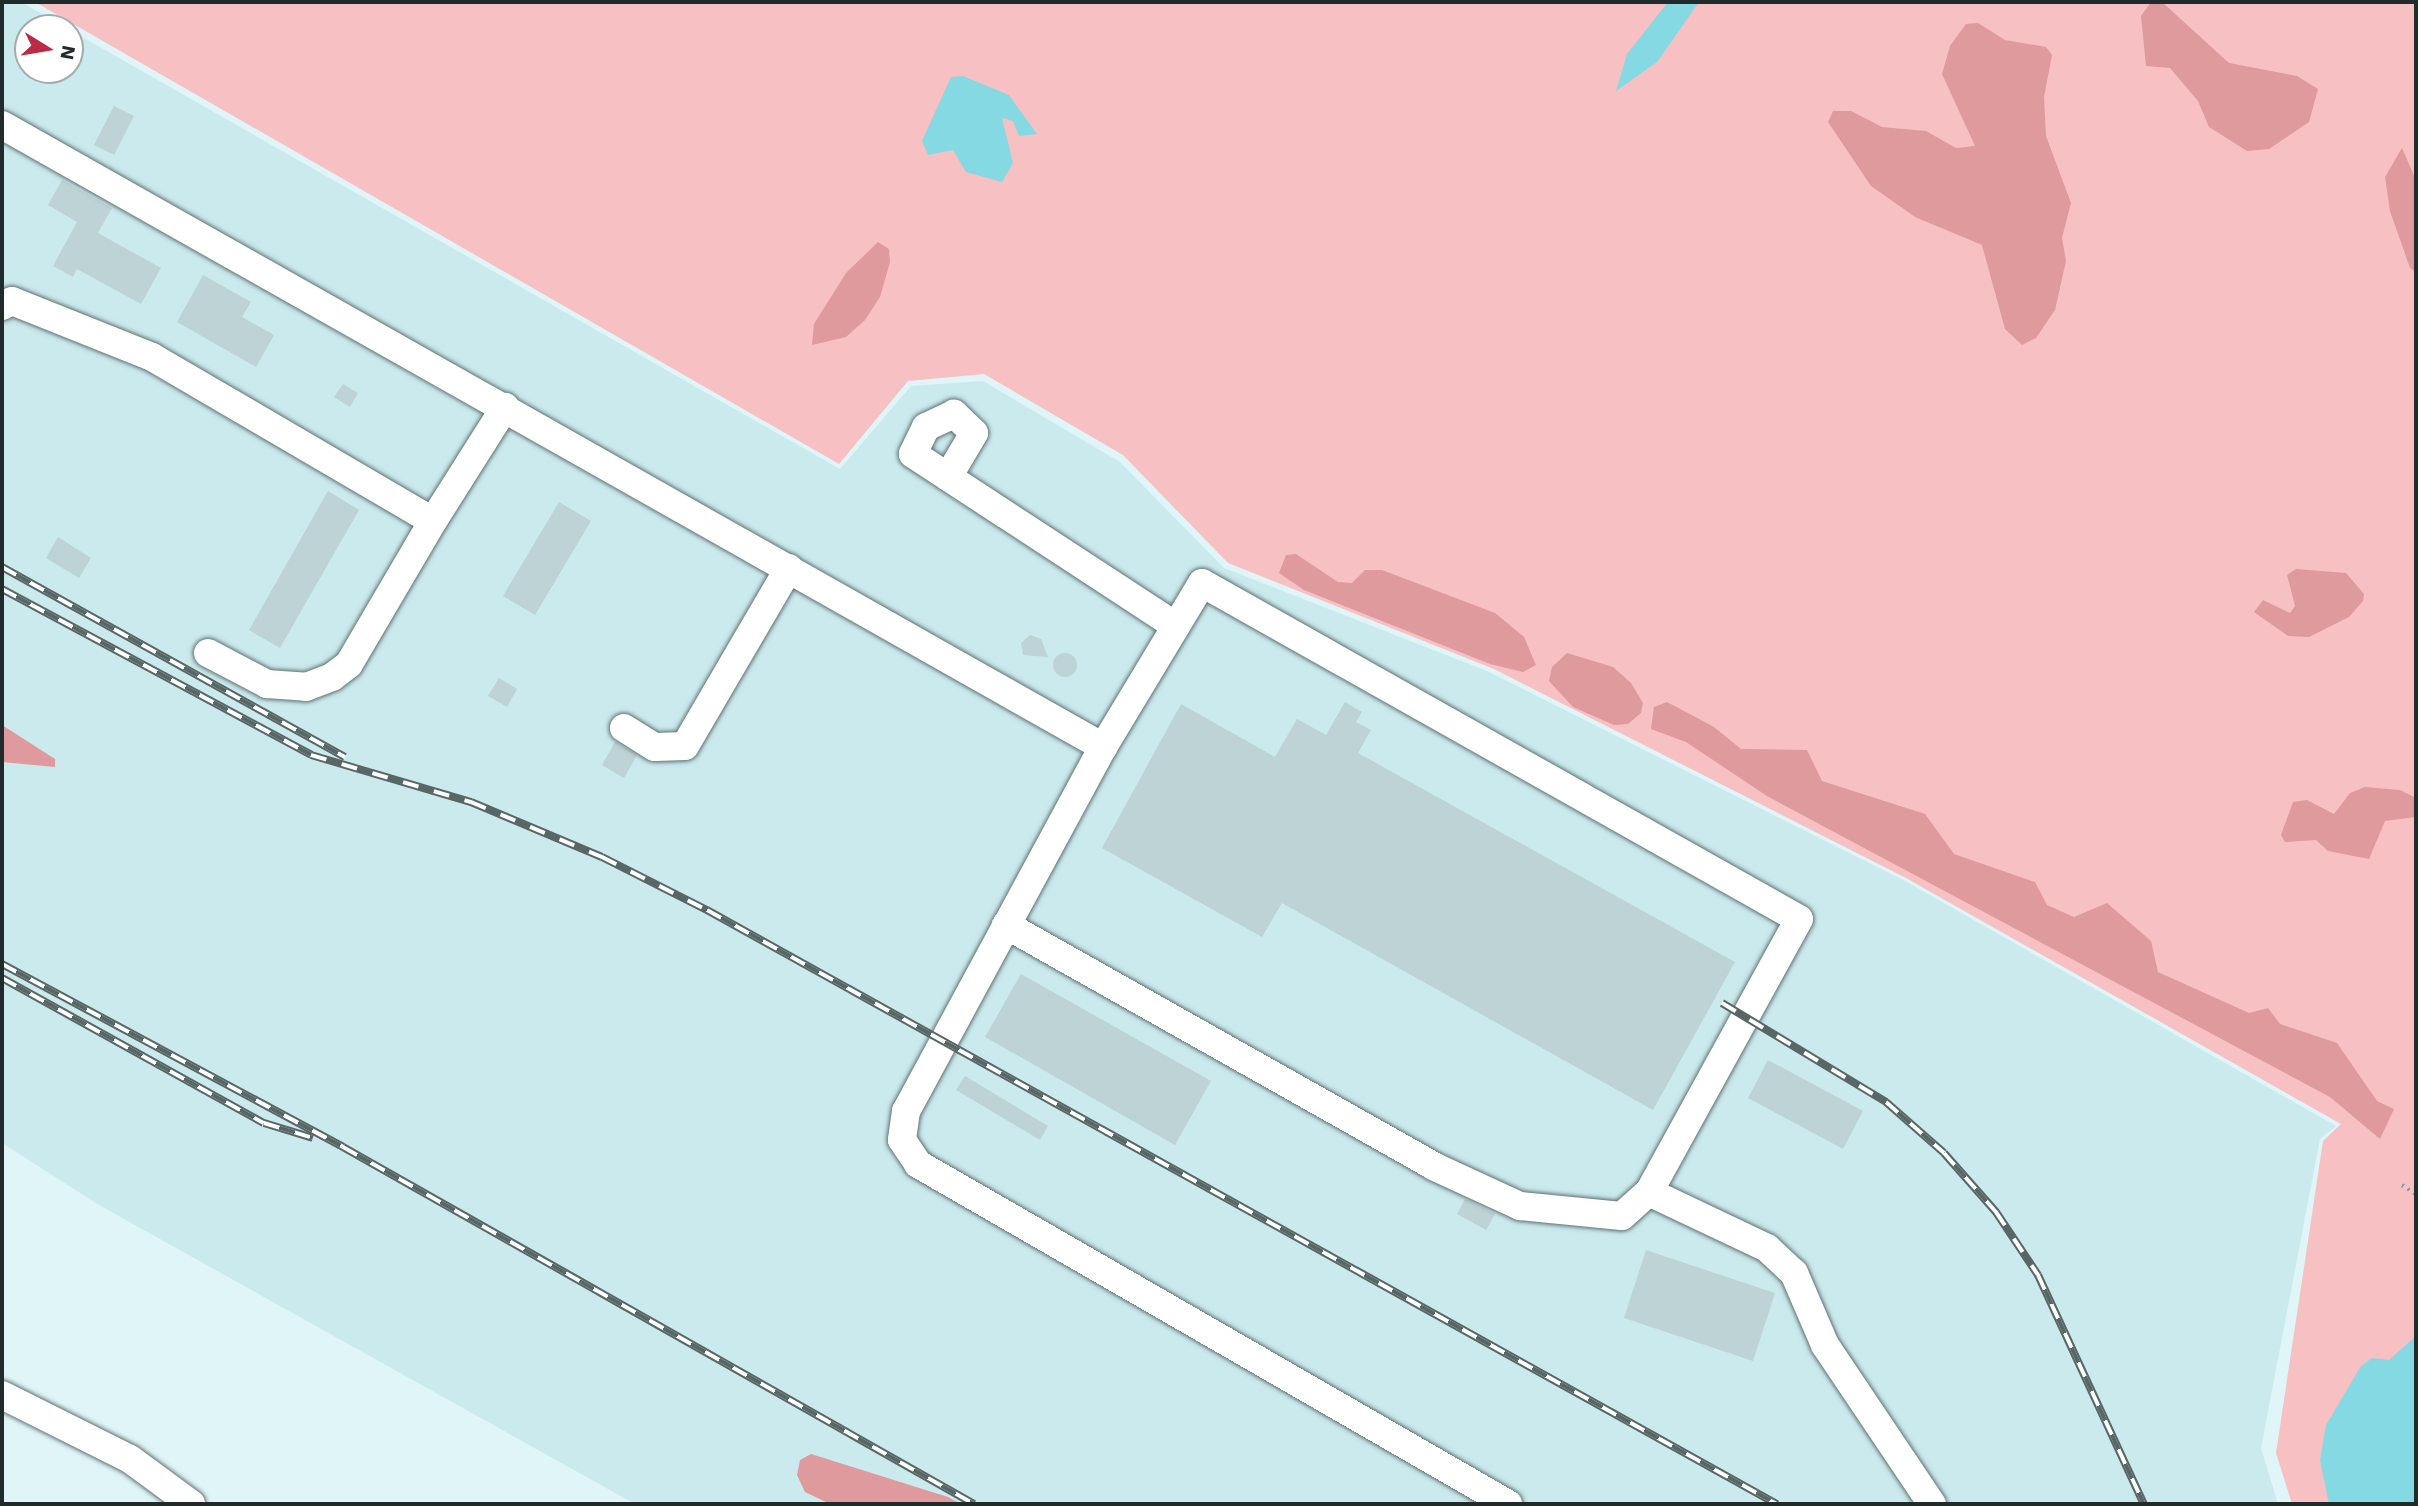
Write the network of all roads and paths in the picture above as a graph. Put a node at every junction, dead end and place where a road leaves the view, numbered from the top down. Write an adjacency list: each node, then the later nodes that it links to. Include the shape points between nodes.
1 (2, 125): 3 (street)
2 (2, 306): 5 (street, via 12,301 152,357)
3 (505, 407): 5 (street); 6 (street)
4 (948, 477): 7 (street)
5 (433, 521): 8 (street, via 349,664 332,677 306,687 267,684)
6 (789, 568): 9 (street, via 685,746 655,747); 10 (street)
7 (1176, 626): 10 (street); 13 (street, via 1202,583 1799,919)
8 (208, 653)
9 (624, 728)
10 (1102, 747): 11 (street)
11 (1006, 925): 13 (street, via 1433,1166 1520,1206 1622,1216); 17 (street, via 906,1111 902,1133 907,1153 918,1164)
12 (2402, 1185): 14 (path)
13 (1649, 1192): 18 (street, via 1767,1248 1794,1273 1825,1345)
14 (2416, 1194)
15 (2, 1395): 16 (street, via 130,1459)
16 (191, 1504)
17 (1508, 1504)
18 (1932, 1504)

